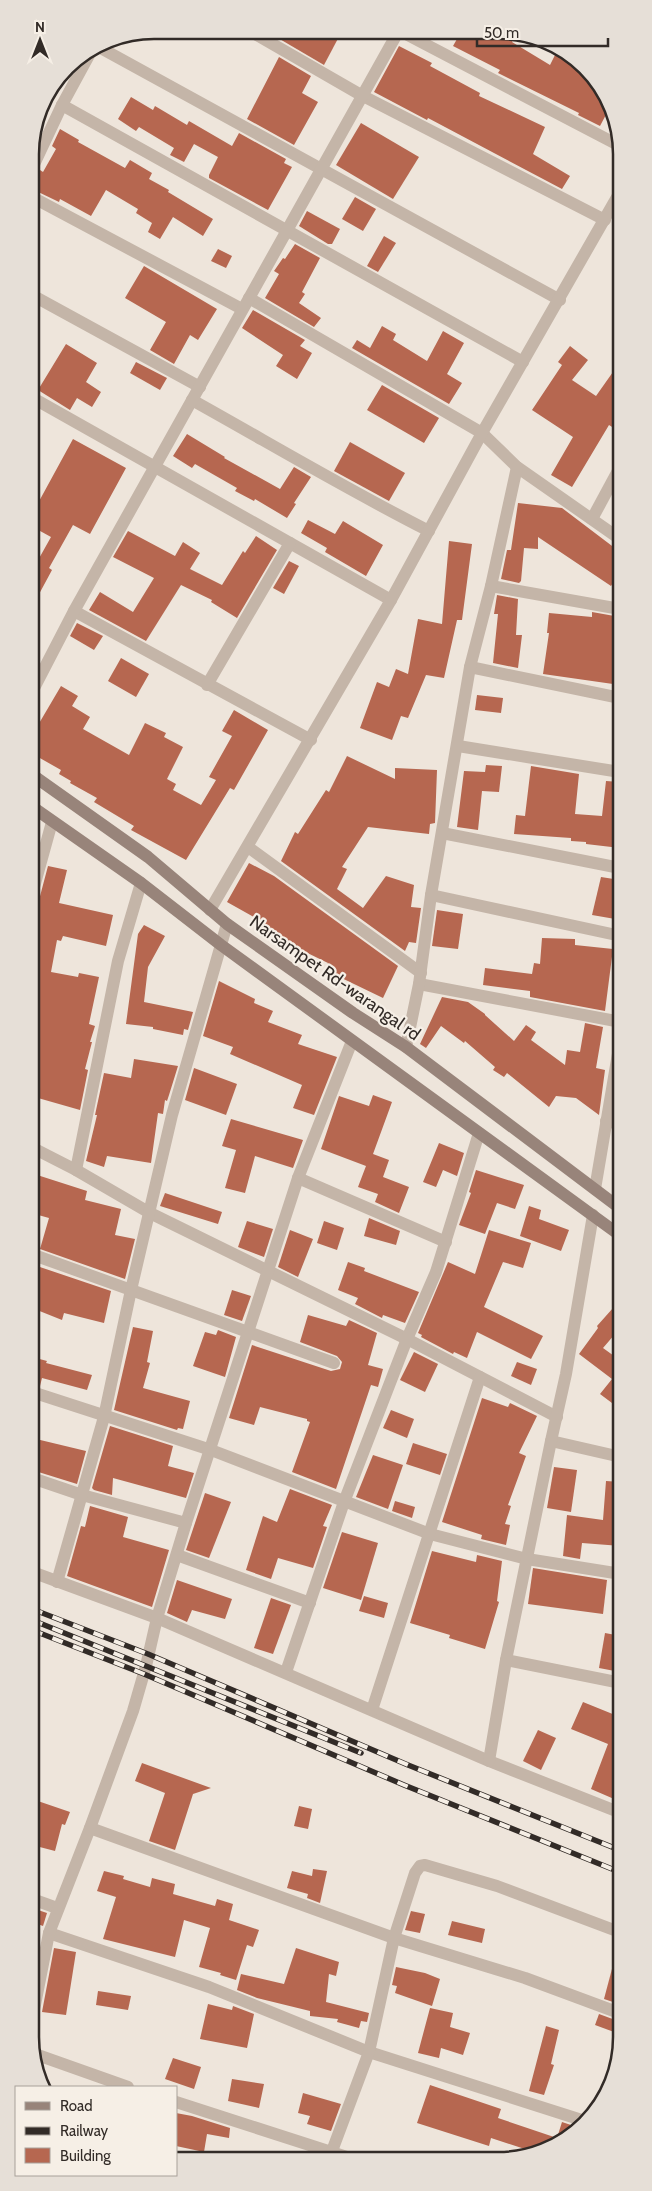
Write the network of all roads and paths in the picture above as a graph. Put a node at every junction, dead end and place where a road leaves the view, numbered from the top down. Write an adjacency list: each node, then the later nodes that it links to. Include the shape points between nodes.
1 (264, 39): 6 (street)
2 (396, 39): 6 (street)
3 (414, 39): 8 (street)
4 (105, 50): 10 (street)
5 (86, 61): 7 (street)
6 (361, 94): 10 (street); 13 (street)
7 (62, 105): 9 (street); 14 (street)
8 (612, 142)
9 (39, 154)
10 (320, 168): 14 (street); 16 (street)
11 (39, 200): 17 (street)
12 (613, 205): 13 (street)
13 (605, 220): 16 (street)
14 (286, 231): 17 (street); 18 (street)
15 (39, 299): 19 (street)
16 (560, 300): 18 (street)
17 (245, 303): 19 (street); 22 (street)
18 (523, 362): 22 (street)
19 (200, 387): 20 (street)
20 (192, 400): 23 (street); 27 (street, via 361,497)
21 (39, 402): 23 (street)
22 (482, 433): 24 (street); 27 (street)
23 (156, 466): 29 (street); 33 (street)
24 (517, 467): 26 (street); 30 (street)
25 (613, 480): 26 (street)
26 (592, 519): 28 (street)
27 (429, 531): 31 (street)
28 (613, 534)
29 (290, 543): 31 (street); 36 (street)
30 (491, 586): 32 (street); 34 (street)
31 (391, 600): 38 (street)
32 (613, 608)
33 (74, 611): 35 (street); 36 (street)
34 (470, 667): 37 (street); 39 (street)
35 (39, 679)
36 (207, 685): 38 (street)
37 (613, 697)
38 (311, 740): 45 (street)
39 (458, 746): 40 (street); 44 (street)
40 (613, 771)
41 (39, 780): 50 (main road, Narsampet Rd-warangal rd, via 148,857)
42 (39, 812): 43 (main road)
43 (52, 822): 47 (street); 48 (main road)
44 (442, 833): 46 (street); 49 (street)
45 (248, 847): 50 (street); 54 (street)
46 (613, 867)
47 (39, 869)
48 (142, 883): 53 (main road); 63 (street, via 118,962)
49 (432, 895): 52 (street); 54 (street)
50 (210, 910): 51 (main road, Narsampet Rd-warangal rd)
51 (227, 924): 53 (street); 57 (main road, Narsampet Rd-warangal rd)
52 (613, 934)
53 (221, 945): 56 (main road); 67 (street, via 172,1115)
54 (420, 978): 55 (street); 57 (street)
55 (613, 1020)
56 (352, 1041): 61 (main road); 64 (street)
57 (406, 1047): 65 (main road, Narsampet Rd-warangal rd)
58 (613, 1081): 59 (street)
59 (606, 1121): 60 (street); 65 (street)
60 (613, 1122)
61 (478, 1133): 68 (main road); 70 (street)
62 (39, 1151): 63 (street)
63 (76, 1170): 67 (street)
64 (298, 1178): 70 (street); 72 (street)
65 (595, 1190): 66 (main road, Narsampet Rd-warangal rd)
66 (613, 1203)
67 (150, 1213): 72 (street); 73 (street)
68 (593, 1215): 69 (main road); 80 (street)
69 (613, 1230)
70 (446, 1242): 75 (street)
71 (39, 1257): 73 (street)
72 (268, 1270): 74 (street); 75 (street)
73 (131, 1290): 74 (street); 79 (street)
74 (247, 1332): 76 (street); 82 (street)
75 (407, 1339): 77 (street); 86 (street)
76 (334, 1363)
77 (480, 1377): 80 (street); 88 (street)
78 (39, 1394): 79 (street)
79 (104, 1417): 82 (street); 85 (street)
80 (557, 1417): 81 (street)
81 (551, 1441): 83 (street); 90 (street)
82 (211, 1450): 86 (street); 87 (street)
83 (613, 1455)
84 (39, 1480): 85 (street)
85 (82, 1495): 87 (street); 93 (street)
86 (344, 1502): 88 (street); 94 (street)
87 (186, 1523): 89 (street)
88 (430, 1534): 90 (street); 99 (street)
89 (176, 1555): 94 (street); 95 (street)
90 (528, 1559): 91 (street); 96 (street)
91 (613, 1573)
92 (39, 1575): 93 (street)
93 (57, 1582): 95 (street)
94 (310, 1603): 97 (street)
95 (157, 1618): 97 (street); 102 (street, via 133,1711)
96 (506, 1660): 98 (street); 100 (street)
97 (286, 1672): 99 (street)
98 (613, 1681)
99 (372, 1710): 100 (street)
100 (488, 1761): 101 (street)
101 (613, 1810)
102 (90, 1828): 104 (street); 107 (street)
103 (39, 1902): 104 (street)
104 (57, 1908): 106 (street)
105 (613, 1929): 107 (street, via 497,1886 425,1865 415,1873)
106 (49, 1933): 108 (street); 110 (street, via 209,1987)
107 (394, 1938): 109 (street, via 525,1978); 110 (street)
108 (39, 1984)
109 (613, 2011)
110 (369, 2052): 114 (street); 116 (street)
111 (41, 2056): 112 (street)
112 (125, 2086)
113 (178, 2103): 115 (street)
114 (579, 2119)
115 (322, 2152)
116 (332, 2152)

